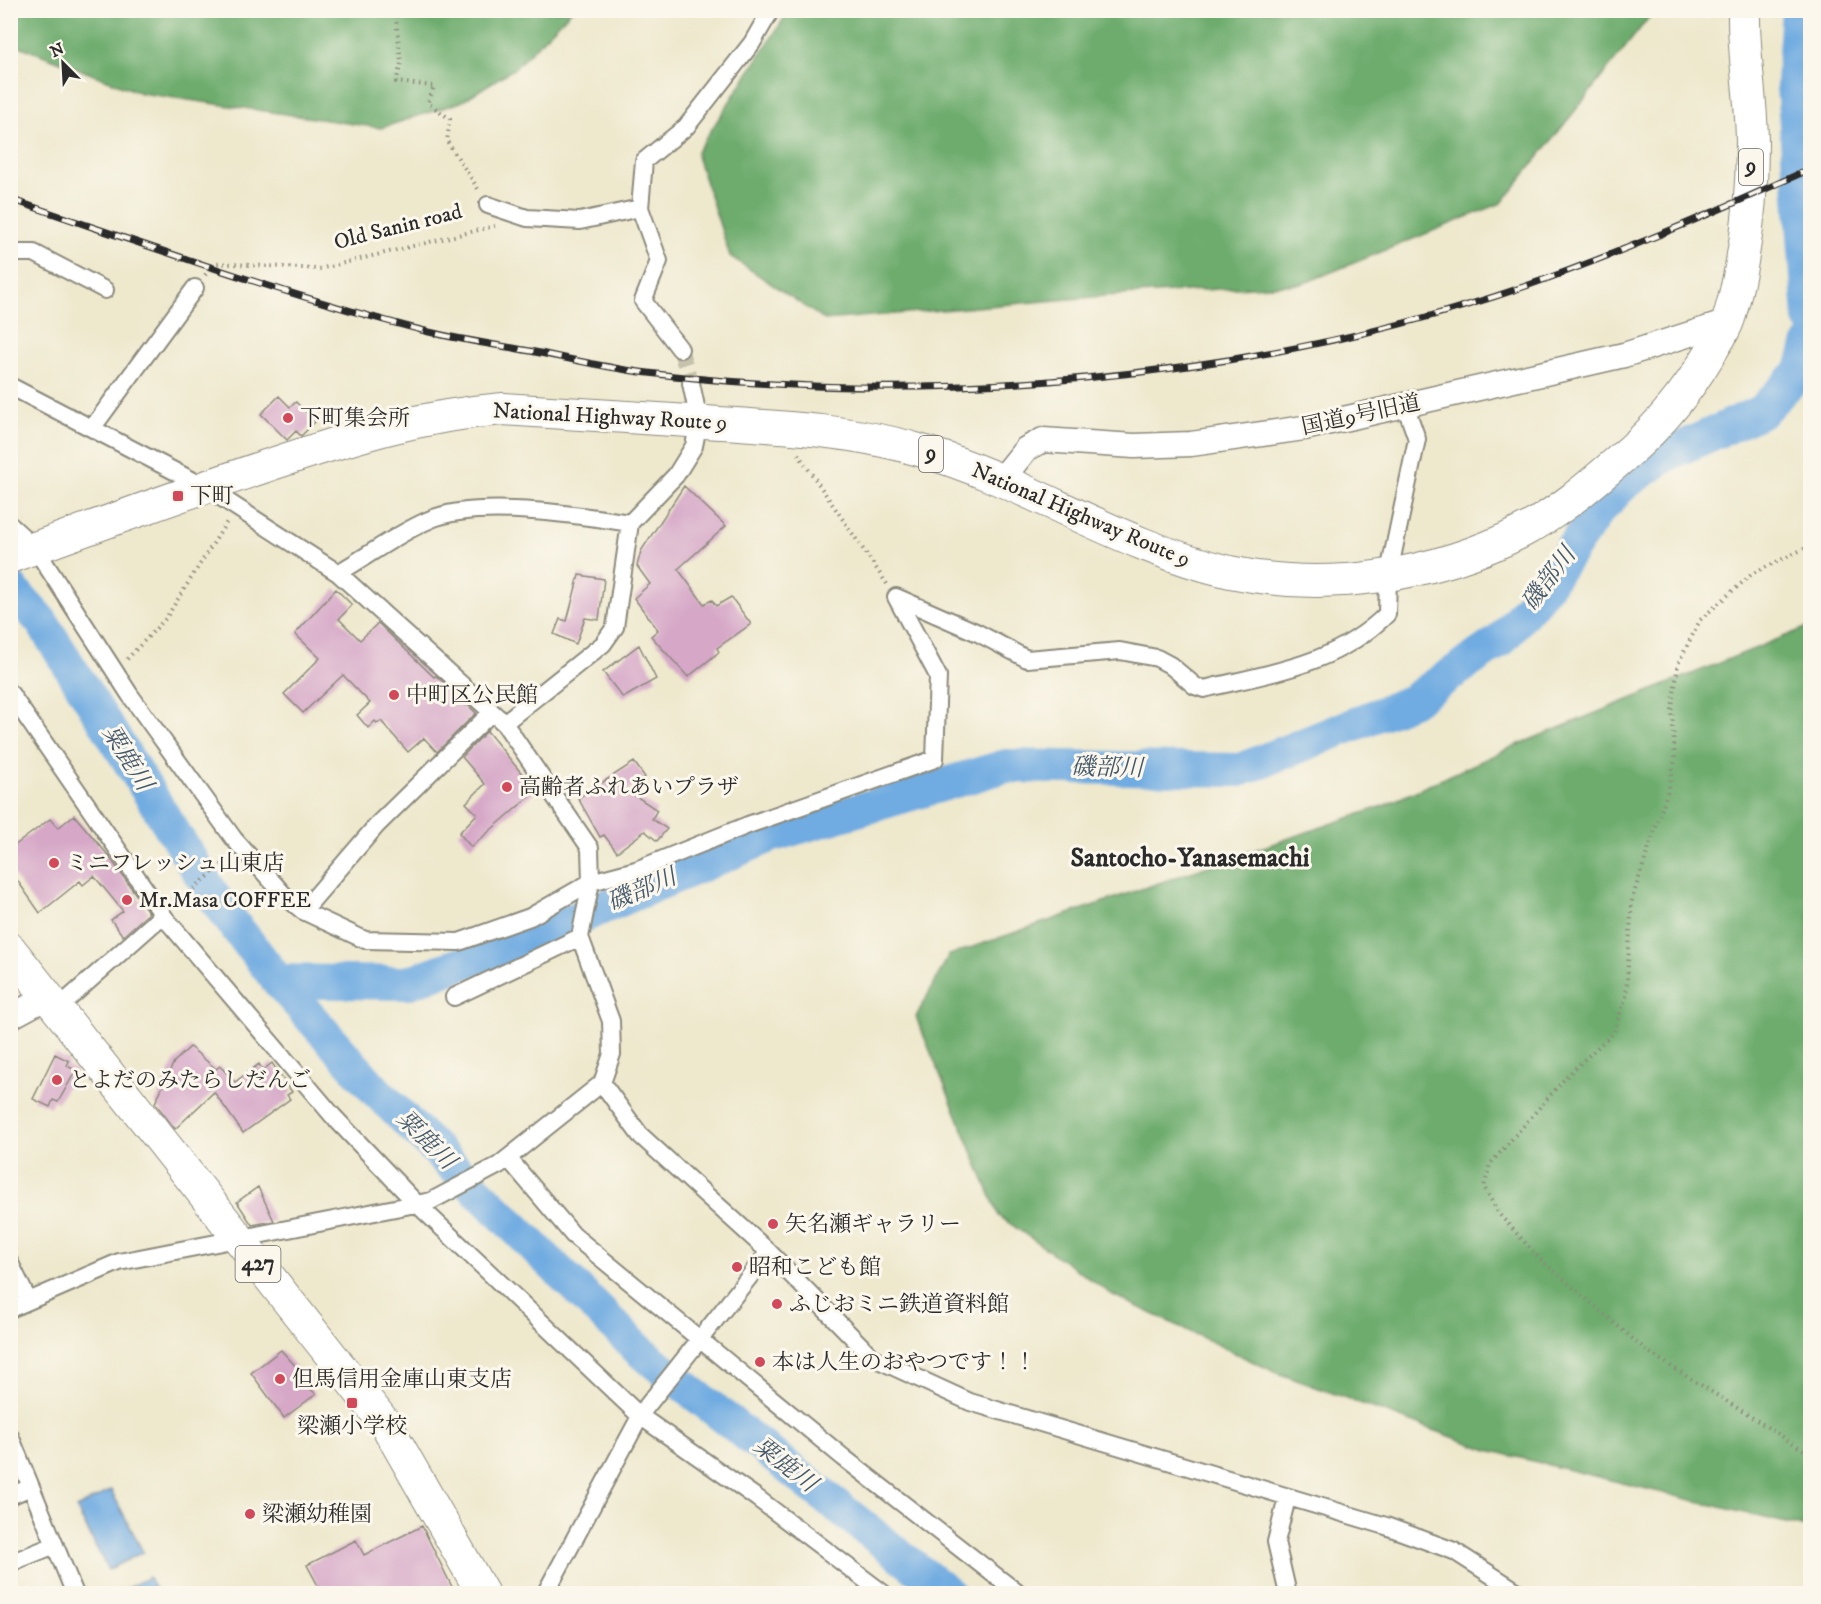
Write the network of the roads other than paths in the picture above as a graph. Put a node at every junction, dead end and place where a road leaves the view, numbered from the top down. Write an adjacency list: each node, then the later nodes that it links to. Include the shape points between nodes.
1 (771, 10): 4 (street, via 752,43 686,127 644,161)
2 (1744, 10): 8 (highway, National Highway Route 9 / 9, via 1752,142 1749,212)
3 (488, 205): 4 (street, via 527,218 580,221)
4 (640, 208): 9 (street, via 658,261 643,301)
5 (10, 253): 7 (street, via 34,253)
6 (195, 288): 14 (street)
7 (105, 290)
8 (1728, 322): 12 (street, 国道9号旧道, via 1624,355); 20 (highway, National Highway Route 9 / 9, via 1689,390 1656,428 1575,496 1526,530 1435,565)
9 (680, 349)
10 (691, 383): 13 (street)
11 (10, 386): 14 (street)
12 (1405, 405): 15 (street, 国道9号旧道, via 1304,428 1191,444 1134,446 1043,440 1026,449); 20 (street, via 1417,439)
13 (699, 421): 15 (highway, National Highway Route 9 / 9, via 853,435 917,449); 16 (highway, National Highway Route 9 / 9, via 503,409 461,412 396,424); 17 (street, via 694,446 676,476)
14 (93, 428): 16 (street)
15 (1002, 479): 20 (highway, National Highway Route 9 / 9, via 1086,520 1187,561 1236,573 1286,578)
16 (205, 487): 18 (highway, National Highway Route 9 / 9); 19 (street)
17 (630, 523): 19 (street, via 482,509 431,519); 22 (street, via 615,627 603,644)
18 (20, 545): 24 (street, via 234,839)
19 (338, 573): 22 (street)
20 (1388, 577): 23 (street, via 1387,614 1370,632 1317,661 1204,689 1157,658 1120,651 1027,659 896,597 938,676 934,759 748,825 636,870)
21 (10, 693): 25 (street)
22 (498, 717): 23 (street, via 590,848); 24 (street, via 377,825)
23 (591, 882): 24 (street, via 530,917 459,942 365,940); 26 (street)
24 (303, 911)
25 (165, 913): 29 (street); 33 (street, via 333,1116)
26 (580, 938): 28 (street); 31 (street, via 611,1021 612,1054)
27 (10, 949): 29 (highway, 427)
28 (454, 997)
29 (52, 1003): 30 (street); 34 (highway, 427)
30 (10, 1017)
31 (602, 1083): 32 (street); 35 (street, via 640,1135)
32 (504, 1161): 33 (street); 39 (street, via 573,1235)
33 (424, 1203): 34 (street); 40 (street)
34 (238, 1239): 37 (street, via 119,1262); 48 (highway, 427, via 387,1426)
35 (769, 1252): 39 (street); 44 (street, via 872,1357 970,1402)
36 (10, 1263): 37 (street)
37 (28, 1300): 38 (street)
38 (10, 1309)
39 (697, 1341): 40 (street); 51 (street)
40 (642, 1413): 49 (street); 50 (street)
41 (10, 1436): 42 (street)
42 (31, 1487): 43 (street); 45 (street)
43 (10, 1496)
44 (1287, 1498): 52 (street, via 1276,1542); 53 (street, via 1386,1526 1454,1551)
45 (55, 1545): 46 (street); 47 (street)
46 (10, 1563)
47 (75, 1593)
48 (483, 1593)
49 (545, 1593)
50 (884, 1593)
51 (1019, 1593)
52 (1288, 1593)
53 (1521, 1593)

